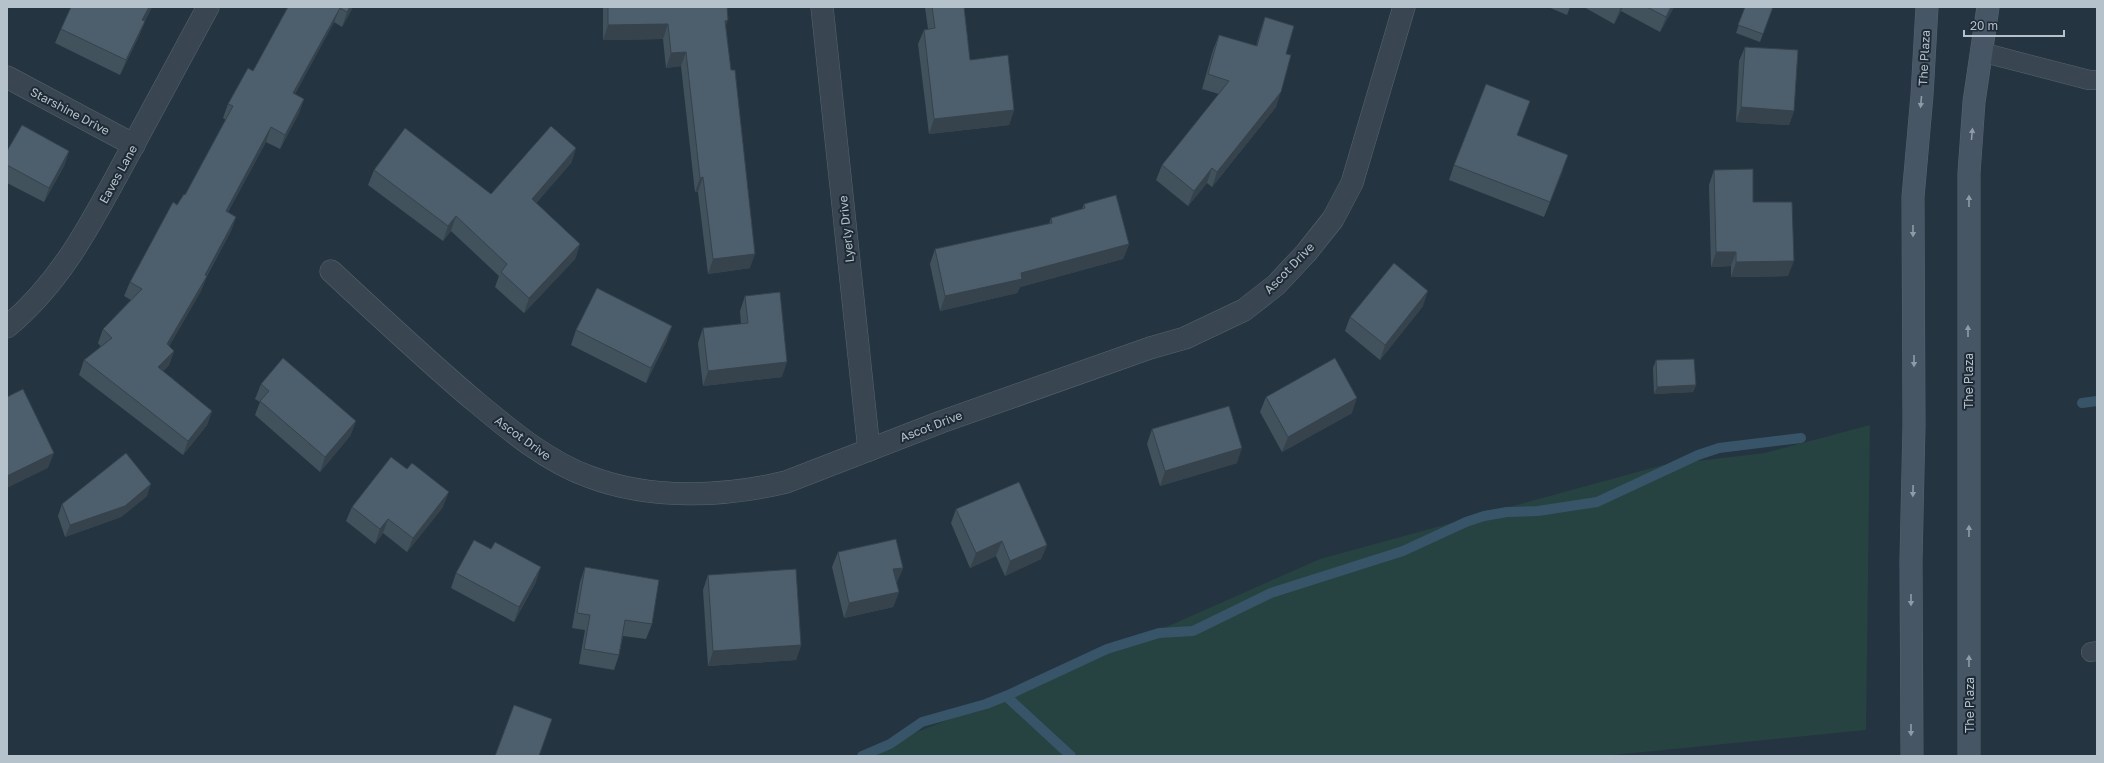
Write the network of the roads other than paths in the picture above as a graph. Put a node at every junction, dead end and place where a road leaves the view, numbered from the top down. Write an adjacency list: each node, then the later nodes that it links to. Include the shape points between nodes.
1 (208, 7): 9 (street, Eaves Lane)
2 (822, 7): 12 (street, Lyerly Drive)
3 (1404, 7): 12 (street, Ascot Drive, via 1352,183 1333,219 1276,285 1244,310 1184,338 941,422)
4 (1927, 7): 13 (main road, The Plaza, one-way to 13, via 1913,197)
5 (1988, 7): 6 (main road, The Plaza)
6 (1981, 52): 8 (lane); 14 (main road, The Plaza, one-way to 6, via 1969,173 1974,102)
7 (7, 77): 9 (street, Starshine Drive)
8 (2097, 80)
9 (134, 145): 11 (street, Eaves Lane, via 82,240 56,278 27,311)
10 (331, 272): 12 (street, Ascot Drive, via 497,420 546,456 589,477 622,487 690,494 724,493 786,482)
11 (7, 327)
12 (869, 450)
13 (1912, 756)
14 (1969, 756)

